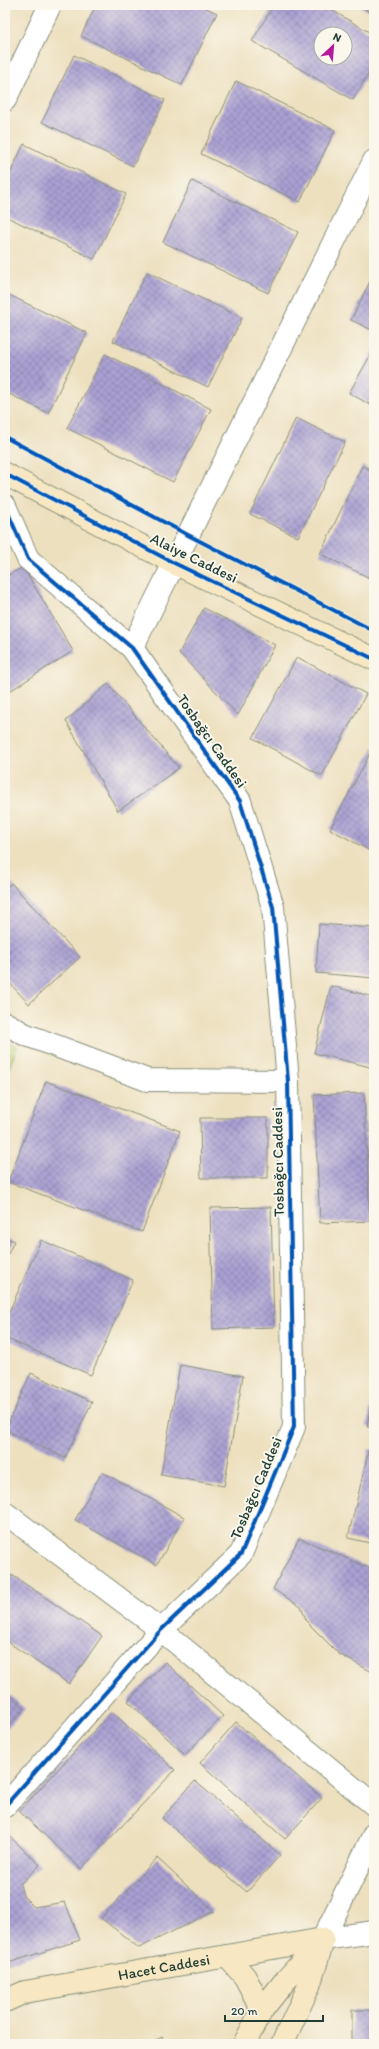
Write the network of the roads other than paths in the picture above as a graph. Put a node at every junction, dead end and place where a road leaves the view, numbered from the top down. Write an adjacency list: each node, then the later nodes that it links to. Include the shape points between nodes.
1 (50, 5): 2 (street)
2 (5, 100)
3 (374, 161): 6 (street)
4 (5, 474): 6 (street, Alaiye Caddesi)
5 (5, 506): 7 (street, Tosbağcı Caddesi, via 28,559)
6 (174, 563): 7 (street); 8 (street, Alaiye Caddesi)
7 (132, 648): 10 (street, Tosbağcı Caddesi, via 240,801 273,907)
8 (374, 659)
9 (5, 1023): 10 (street, via 24,1034 147,1080)
10 (288, 1081): 12 (street, Tosbağcı Caddesi, via 294,1427 241,1554)
11 (5, 1513): 12 (street)
12 (161, 1630): 13 (street); 14 (street, Tosbağcı Caddesi)
13 (374, 1805)
14 (5, 1806)
15 (374, 1834): 17 (street)
16 (374, 1932): 17 (street)
17 (323, 1939): 18 (street, Hacet Caddesi); 20 (street); 22 (street, via 309,1986)
18 (226, 1956): 19 (street, Hacet Caddesi, via 25,1992); 20 (street, via 245,1977)
19 (5, 2001)
20 (262, 2010): 21 (street)
21 (244, 2044)
22 (282, 2044)

